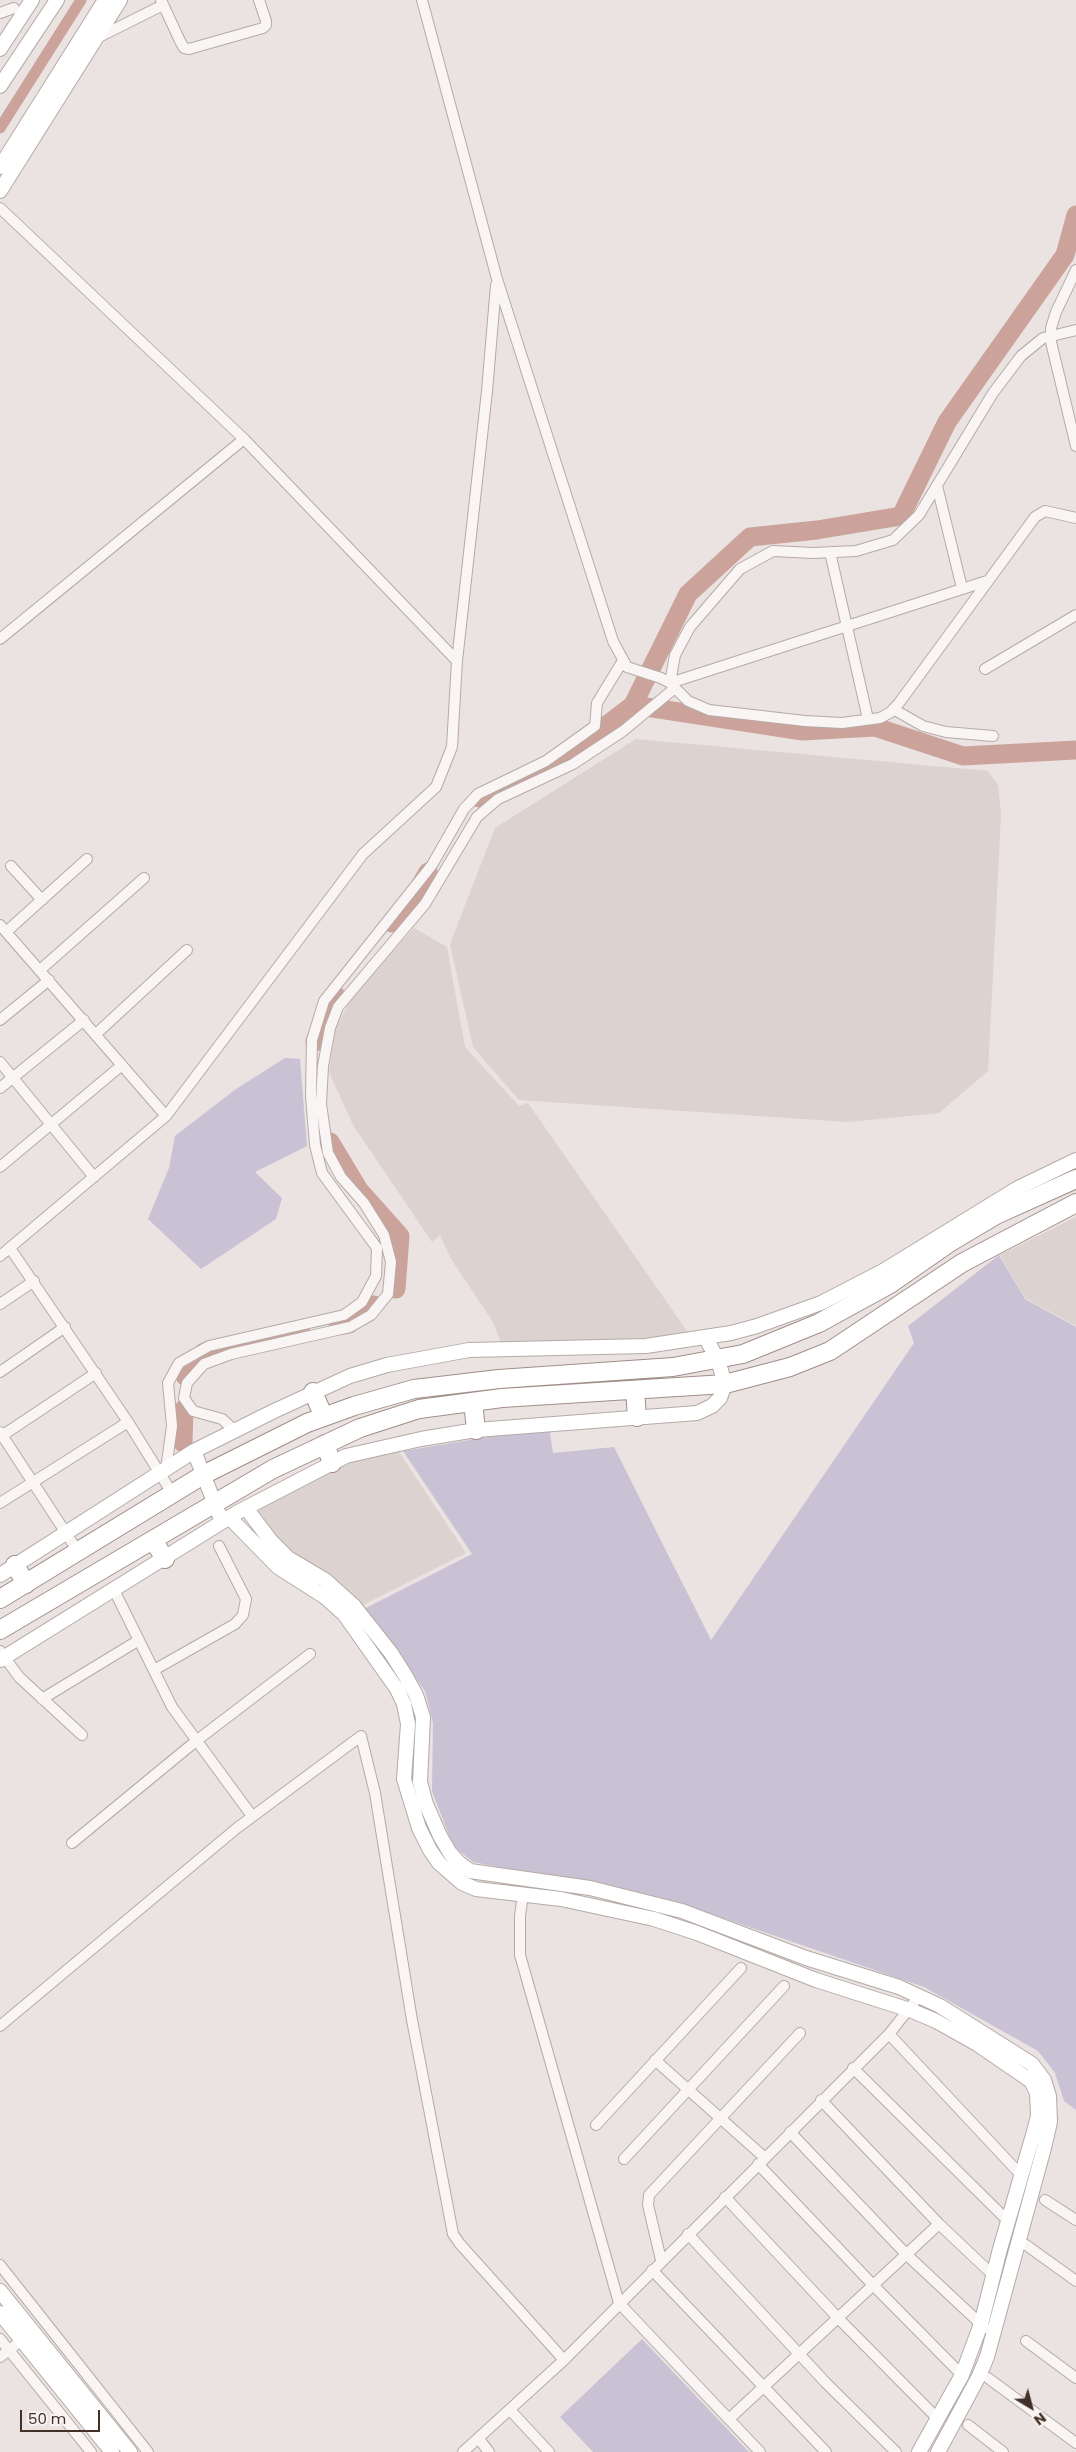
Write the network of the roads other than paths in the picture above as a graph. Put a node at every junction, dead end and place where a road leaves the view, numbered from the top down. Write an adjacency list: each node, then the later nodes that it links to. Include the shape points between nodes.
1 (32, 0): 11 (street)
2 (57, 0): 12 (street)
3 (105, 0): 13 (street)
4 (120, 0): 10 (street)
5 (259, 0): 7 (street, via 266,21 263,28 189,49 180,42)
6 (422, 0): 17 (street)
7 (162, 3): 10 (street)
8 (14, 8): 9 (street)
9 (0, 14)
10 (96, 38): 14 (street)
11 (0, 49)
12 (0, 86)
13 (0, 167)
14 (0, 191)
15 (0, 208): 20 (street)
16 (1076, 270): 19 (street, via 1056,312)
17 (497, 279): 30 (street); 31 (street, via 613,641)
18 (1076, 330): 19 (street)
19 (1051, 335): 21 (street); 22 (street, via 1021,356 993,394)
20 (244, 439): 29 (street); 30 (street)
21 (1076, 446)
22 (937, 486): 24 (street, via 919,515 893,540 856,551); 26 (street)
23 (1076, 518): 25 (street, via 1040,512)
24 (830, 552): 28 (street); 33 (street, via 773,552 740,569 690,627 674,656)
25 (987, 581): 26 (street); 34 (street)
26 (962, 588): 28 (street)
27 (1076, 615): 32 (street)
28 (846, 626): 33 (street); 35 (street)
29 (0, 639)
30 (457, 661): 52 (street, via 452,747 436,787 363,854)
31 (624, 665): 33 (street); 80 (street, via 597,703 594,726 546,761 478,794 464,809 432,865 324,1001 312,1040 311,1096 315,1145 322,1173 377,1248 376,1276 362,1302 344,1315 209,1346 180,1364 168,1383 172,1426)
32 (985, 669)
33 (670, 684): 35 (street, via 688,701 709,710 805,721 842,723); 75 (street, via 623,731 573,764 498,798 477,817 425,904 338,1007 330,1028 323,1066 321,1104 328,1153 384,1235 391,1262 388,1294 371,1315 350,1327 231,1354 204,1364 187,1383 184,1398 193,1410 222,1419)
34 (893, 710): 35 (street, via 880,718); 36 (street, via 923,726 946,732)
35 (868, 719)
36 (992, 736)
37 (87, 859): 40 (street)
38 (11, 866): 40 (street)
39 (144, 878): 43 (street)
40 (42, 900): 41 (street)
41 (3, 928): 43 (street)
42 (187, 950): 47 (street)
43 (40, 970): 44 (street)
44 (50, 980): 45 (street); 46 (street)
45 (1, 1017)
46 (84, 1020): 47 (street); 50 (street)
47 (96, 1034): 49 (street)
48 (0, 1062): 50 (street)
49 (122, 1065): 52 (street); 53 (street)
50 (12, 1078): 51 (street); 53 (street)
51 (0, 1088)
52 (166, 1116): 56 (street)
53 (51, 1125): 55 (street); 56 (street)
54 (1076, 1160): 63 (street, via 1018,1188 883,1271 821,1303 757,1326)
55 (0, 1166)
56 (94, 1177): 59 (street)
57 (1076, 1179): 64 (highway, via 996,1215 890,1284 820,1323 743,1354)
58 (1076, 1203): 67 (highway, via 962,1263 830,1351 790,1367)
59 (4, 1250): 60 (street)
60 (34, 1281): 61 (street); 62 (street)
61 (0, 1304)
62 (65, 1327): 65 (street); 66 (street)
63 (705, 1337): 64 (street); 69 (street, via 646,1346 468,1350 387,1365)
64 (718, 1360): 67 (street); 71 (highway, via 674,1367 499,1379 414,1389)
65 (0, 1372)
66 (96, 1372): 73 (street); 76 (street)
67 (725, 1384): 68 (highway); 72 (street, via 720,1398 712,1406 696,1413)
68 (635, 1390): 70 (highway); 72 (highway)
69 (313, 1392): 71 (highway); 75 (street)
70 (473, 1402): 74 (highway); 77 (highway, via 418,1409 360,1428)
71 (324, 1417): 81 (highway)
72 (637, 1417): 74 (street)
73 (128, 1422): 80 (street); 82 (street)
74 (476, 1430): 79 (street, via 421,1439)
75 (235, 1431): 78 (street)
76 (1, 1435): 82 (street)
77 (325, 1444): 79 (highway); 84 (highway)
78 (194, 1452): 80 (street); 81 (street)
79 (332, 1463): 86 (street)
80 (163, 1471): 83 (street); 88 (street)
81 (203, 1475): 83 (highway); 84 (street)
82 (32, 1481): 85 (street); 88 (street)
83 (172, 1493): 91 (highway)
84 (214, 1502): 87 (street); 89 (highway)
85 (0, 1503)
86 (246, 1508): 87 (street); 110 (street, via 288,1558 325,1580 354,1606 405,1674 423,1717 420,1782 426,1804 440,1836 458,1863 470,1871 590,1888 682,1911 806,1958)
87 (225, 1519): 92 (street); 107 (street, via 278,1567 325,1597 344,1614 396,1689 404,1704 408,1724 406,1786 419,1828 440,1863 450,1875 476,1889)
88 (66, 1533): 91 (street); 93 (street)
89 (153, 1540): 92 (highway); 97 (highway)
90 (219, 1546): 101 (street, via 246,1600 243,1615 235,1624)
91 (78, 1553): 94 (highway)
92 (165, 1559): 95 (street)
93 (7, 1570): 94 (highway)
94 (26, 1584): 96 (highway)
95 (114, 1590): 98 (street); 100 (street)
96 (0, 1600)
97 (0, 1630)
98 (139, 1640): 101 (street); 102 (street)
99 (310, 1654): 104 (street)
100 (1, 1656): 102 (street)
101 (154, 1670): 104 (street, via 172,1707)
102 (42, 1699): 103 (street)
103 (82, 1735)
104 (196, 1741): 105 (street); 106 (street)
105 (252, 1816): 112 (street); 150 (street, via 361,1736 375,1793 412,2020 453,2234)
106 (72, 1843)
107 (524, 1894): 111 (street, via 654,1919 728,1944 816,1980); 140 (street, via 520,1916 520,1955)
108 (741, 1968): 115 (street)
109 (784, 1986): 117 (street)
110 (920, 1995): 111 (street); 144 (street, via 1032,2064 1044,2080 1049,2096 1050,2122)
111 (910, 2010): 114 (street); 124 (street, via 978,2044 1031,2081 1037,2093 1038,2116)
112 (0, 2026)
113 (800, 2033): 119 (street)
114 (889, 2034): 116 (street); 124 (street)
115 (655, 2060): 117 (street); 120 (street)
116 (853, 2068): 118 (street); 128 (street)
117 (688, 2090): 119 (street); 122 (street)
118 (822, 2100): 121 (street); 129 (street)
119 (720, 2118): 123 (street); 133 (street, via 647,2200)
120 (596, 2124)
121 (790, 2132): 123 (street); 132 (street)
122 (624, 2159)
123 (761, 2160): 125 (street); 138 (street)
124 (1021, 2175): 128 (street)
125 (725, 2197): 130 (street); 142 (street)
126 (1045, 2200): 127 (street)
127 (1076, 2220)
128 (1008, 2221): 136 (street)
129 (939, 2224): 132 (street); 136 (street)
130 (688, 2234): 133 (street); 149 (street)
131 (1026, 2245): 137 (street)
132 (906, 2254): 138 (street); 143 (street)
133 (662, 2260): 135 (street)
134 (0, 2265): 164 (street)
135 (652, 2270): 140 (street); 154 (street)
136 (993, 2275): 143 (street)
137 (1076, 2281)
138 (873, 2285): 142 (street); 151 (street)
139 (0, 2290): 163 (street)
140 (619, 2303): 150 (street); 156 (street)
141 (0, 2313): 146 (street)
142 (838, 2318): 149 (street); 157 (street)
143 (981, 2324): 144 (street); 151 (street)
144 (994, 2335): 172 (street, via 979,2376)
145 (0, 2340): 148 (street)
146 (22, 2340): 148 (street); 162 (street)
147 (1026, 2341): 153 (street)
148 (4, 2354): 161 (street)
149 (799, 2354): 154 (street); 170 (street)
150 (564, 2360): 155 (street)
151 (962, 2375): 157 (street)
152 (988, 2378): 160 (street)
153 (1076, 2378)
154 (764, 2386): 156 (street); 169 (street)
155 (510, 2410): 159 (street); 167 (street)
156 (729, 2419): 168 (street)
157 (938, 2419): 171 (street)
158 (968, 2425): 173 (street)
159 (479, 2439): 165 (street); 166 (street)
160 (1076, 2444)
161 (91, 2452)
162 (112, 2452)
163 (130, 2452)
164 (148, 2452)
165 (463, 2452)
166 (489, 2452)
167 (549, 2452)
168 (760, 2452)
169 (826, 2452)
170 (896, 2452)
171 (919, 2452)
172 (938, 2452)
173 (1003, 2452)

